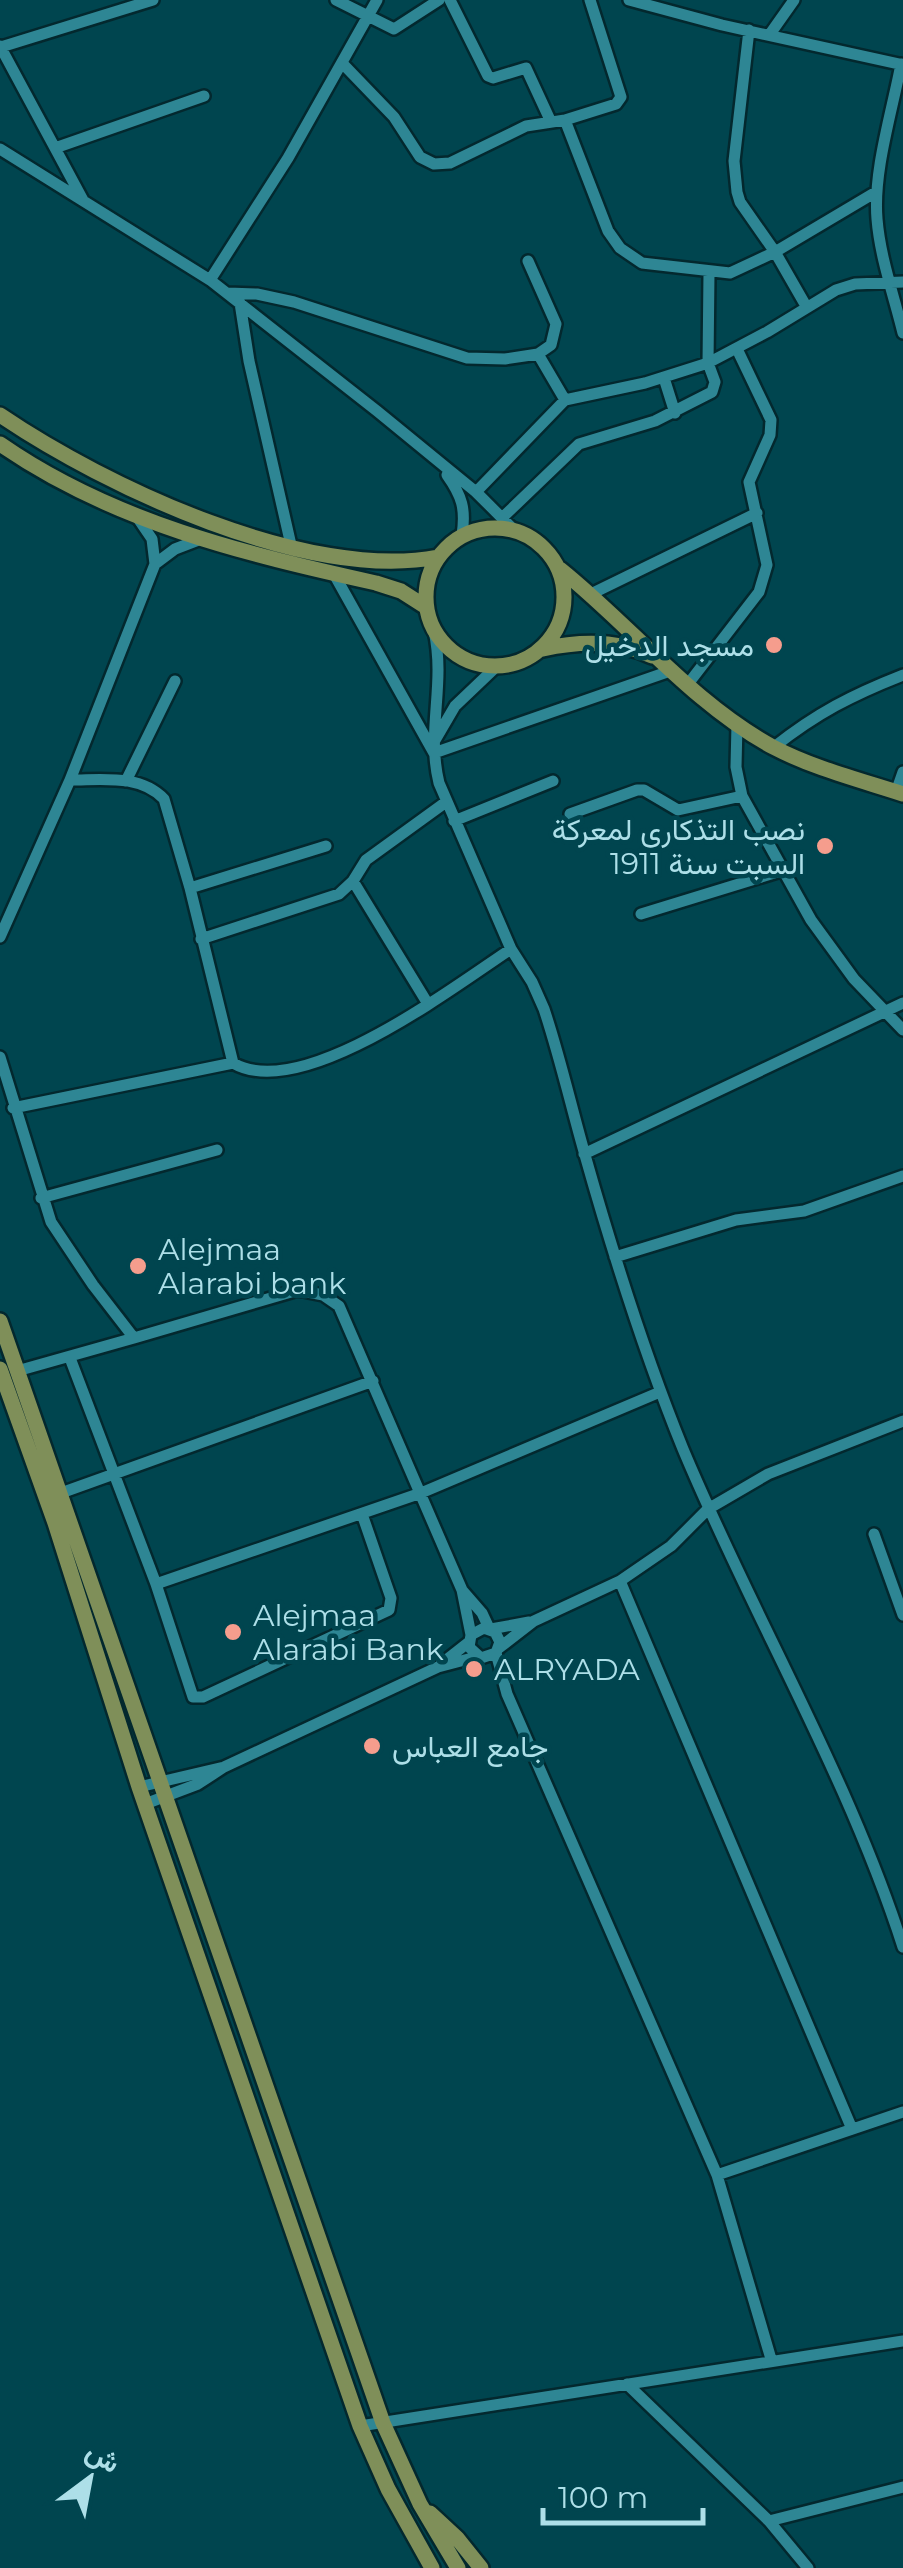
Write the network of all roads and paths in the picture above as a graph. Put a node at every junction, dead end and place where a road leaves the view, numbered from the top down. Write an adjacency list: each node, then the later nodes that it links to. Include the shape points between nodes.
1 (153, 0): 12 (street)
2 (336, 0): 9 (street)
3 (378, 0): 9 (street)
4 (439, 0): 9 (street, via 397,28)
5 (450, 0): 16 (street, via 488,76 526,68)
6 (590, 0): 16 (street, via 620,100)
7 (629, 0): 10 (street)
8 (794, 0): 11 (street)
9 (368, 18): 13 (street)
10 (749, 30): 11 (street); 21 (street, via 735,183)
11 (770, 34): 14 (street)
12 (0, 46): 17 (street)
13 (342, 64): 16 (street, via 394,117 420,157 434,164 450,163 508,133); 24 (street)
14 (902, 64): 19 (street)
15 (204, 96): 17 (street)
16 (558, 121): 23 (street, via 620,248 642,263)
17 (55, 148): 20 (street)
18 (0, 149): 20 (street)
19 (876, 192): 21 (street); 25 (street, via 878,237)
20 (86, 204): 24 (street)
21 (774, 252): 23 (street, via 730,273); 28 (street)
22 (528, 261): 31 (street, via 556,330 552,345)
23 (709, 273): 32 (street)
24 (210, 280): 26 (street)
25 (897, 282): 28 (street, via 855,284); 29 (street)
26 (228, 293): 27 (street); 31 (street, via 294,302 468,358)
27 (240, 303): 38 (street); 45 (street)
28 (806, 306): 30 (street)
29 (903, 333)
30 (737, 349): 32 (street); 40 (street, via 771,420 750,482)
31 (538, 354): 34 (street)
32 (708, 362): 33 (street); 35 (street, via 712,392)
33 (664, 378): 34 (street); 35 (street)
34 (565, 400): 39 (street)
35 (675, 413): 42 (street, via 578,444)
36 (0, 415): 45 (main road, via 115,481)
37 (0, 444): 41 (main road)
38 (442, 467): 39 (street); 43 (street, via 462,496)
39 (476, 492): 42 (street)
40 (757, 513): 50 (street); 58 (street, via 767,565 760,592)
41 (137, 517): 44 (main road); 47 (street, via 152,539)
42 (508, 524): 43 (main road); 48 (main road, via 540,544)
43 (462, 535): 46 (main road)
44 (200, 539): 47 (street); 49 (main road)
45 (291, 546): 46 (main road, via 380,562)
46 (438, 556): 51 (main road)
47 (155, 564): 63 (street)
48 (558, 568): 50 (main road); 53 (main road, via 565,602)
49 (334, 574): 51 (main road, via 401,591); 61 (street)
50 (590, 594): 55 (main road)
51 (426, 606): 52 (main road)
52 (434, 631): 54 (main road, via 461,657); 61 (street, via 440,674)
53 (541, 649): 54 (main road); 55 (main road, via 613,644)
54 (497, 666): 61 (street, via 455,706)
55 (669, 666): 58 (main road); 61 (street)
56 (903, 675): 60 (street, via 812,717)
57 (175, 682): 64 (street)
58 (688, 684): 59 (main road)
59 (738, 724): 60 (main road); 67 (street)
60 (774, 747): 66 (main road)
61 (434, 748): 68 (street)
62 (903, 772): 66 (street)
63 (70, 780): 64 (street); 76 (street)
64 (126, 780): 74 (street, via 164,799)
65 (553, 781): 70 (street)
66 (899, 793)
67 (742, 796): 69 (street, via 678,810 637,790); 72 (street)
68 (446, 802): 70 (street); 73 (street, via 366,860)
69 (570, 814)
70 (454, 821): 78 (street)
71 (326, 846): 74 (street)
72 (784, 870): 75 (street); 81 (street, via 810,920)
73 (353, 881): 77 (street, via 340,894); 80 (street)
74 (190, 888): 77 (street)
75 (641, 914)
76 (0, 937)
77 (201, 938): 84 (street)
78 (511, 950): 80 (street); 87 (street, via 548,1020)
79 (903, 1003): 81 (street)
80 (428, 1004): 84 (street, via 320,1062 263,1073)
81 (884, 1011): 82 (street); 87 (street)
82 (903, 1030)
83 (0, 1057): 85 (street)
84 (232, 1062): 85 (street)
85 (13, 1108): 89 (street)
86 (217, 1150): 89 (street)
87 (584, 1154): 90 (street)
88 (903, 1176): 90 (street, via 804,1210 736,1220)
89 (42, 1198): 92 (street, via 69,1251)
90 (615, 1256): 96 (street)
91 (0, 1321): 94 (main road)
92 (134, 1338): 93 (street); 95 (street, via 306,1290 339,1306)
93 (70, 1358): 94 (street); 98 (street)
94 (8, 1370): 99 (main road); 115 (main road)
95 (373, 1382): 98 (street); 100 (street)
96 (660, 1392): 100 (street); 101 (street)
97 (903, 1421): 101 (street, via 768,1474)
98 (115, 1473): 99 (street); 105 (street)
99 (60, 1493): 116 (main road)
100 (422, 1493): 102 (street); 106 (street)
101 (708, 1508): 104 (street, via 672,1546); 118 (street)
102 (362, 1514): 105 (street); 105 (street, via 390,1610 203,1697 190,1692)
103 (874, 1534): 107 (street)
104 (620, 1582): 108 (street); 123 (street)
105 (156, 1584)
106 (462, 1590): 109 (street); 110 (street)
107 (903, 1615)
108 (534, 1621): 109 (street); 111 (street)
109 (490, 1629): 110 (street, via 479,1628); 111 (street)
110 (470, 1638): 112 (street); 113 (street)
111 (498, 1650): 112 (street); 114 (street)
112 (478, 1658): 113 (street); 114 (street)
113 (438, 1667): 116 (street, via 206,1781)
114 (507, 1694): 124 (street)
115 (140, 1787): 116 (street); 117 (main road)
116 (163, 1789): 117 (street); 121 (main road)
117 (145, 1804): 122 (main road)
118 (898, 1914): 119 (street)
119 (903, 1947)
120 (903, 2112): 123 (street)
121 (278, 2118): 122 (main road); 128 (main road)
122 (256, 2125): 129 (main road)
123 (852, 2129): 124 (street)
124 (717, 2175): 126 (street)
125 (903, 2341): 126 (street)
126 (771, 2359): 127 (street)
127 (627, 2384): 128 (street); 132 (street)
128 (383, 2423): 129 (street); 131 (main road)
129 (360, 2426): 133 (main road)
130 (903, 2487): 132 (street)
131 (420, 2504): 134 (main road); 135 (main road)
132 (768, 2522): 136 (street)
133 (432, 2568)
134 (458, 2568)
135 (481, 2568)
136 (808, 2568)

